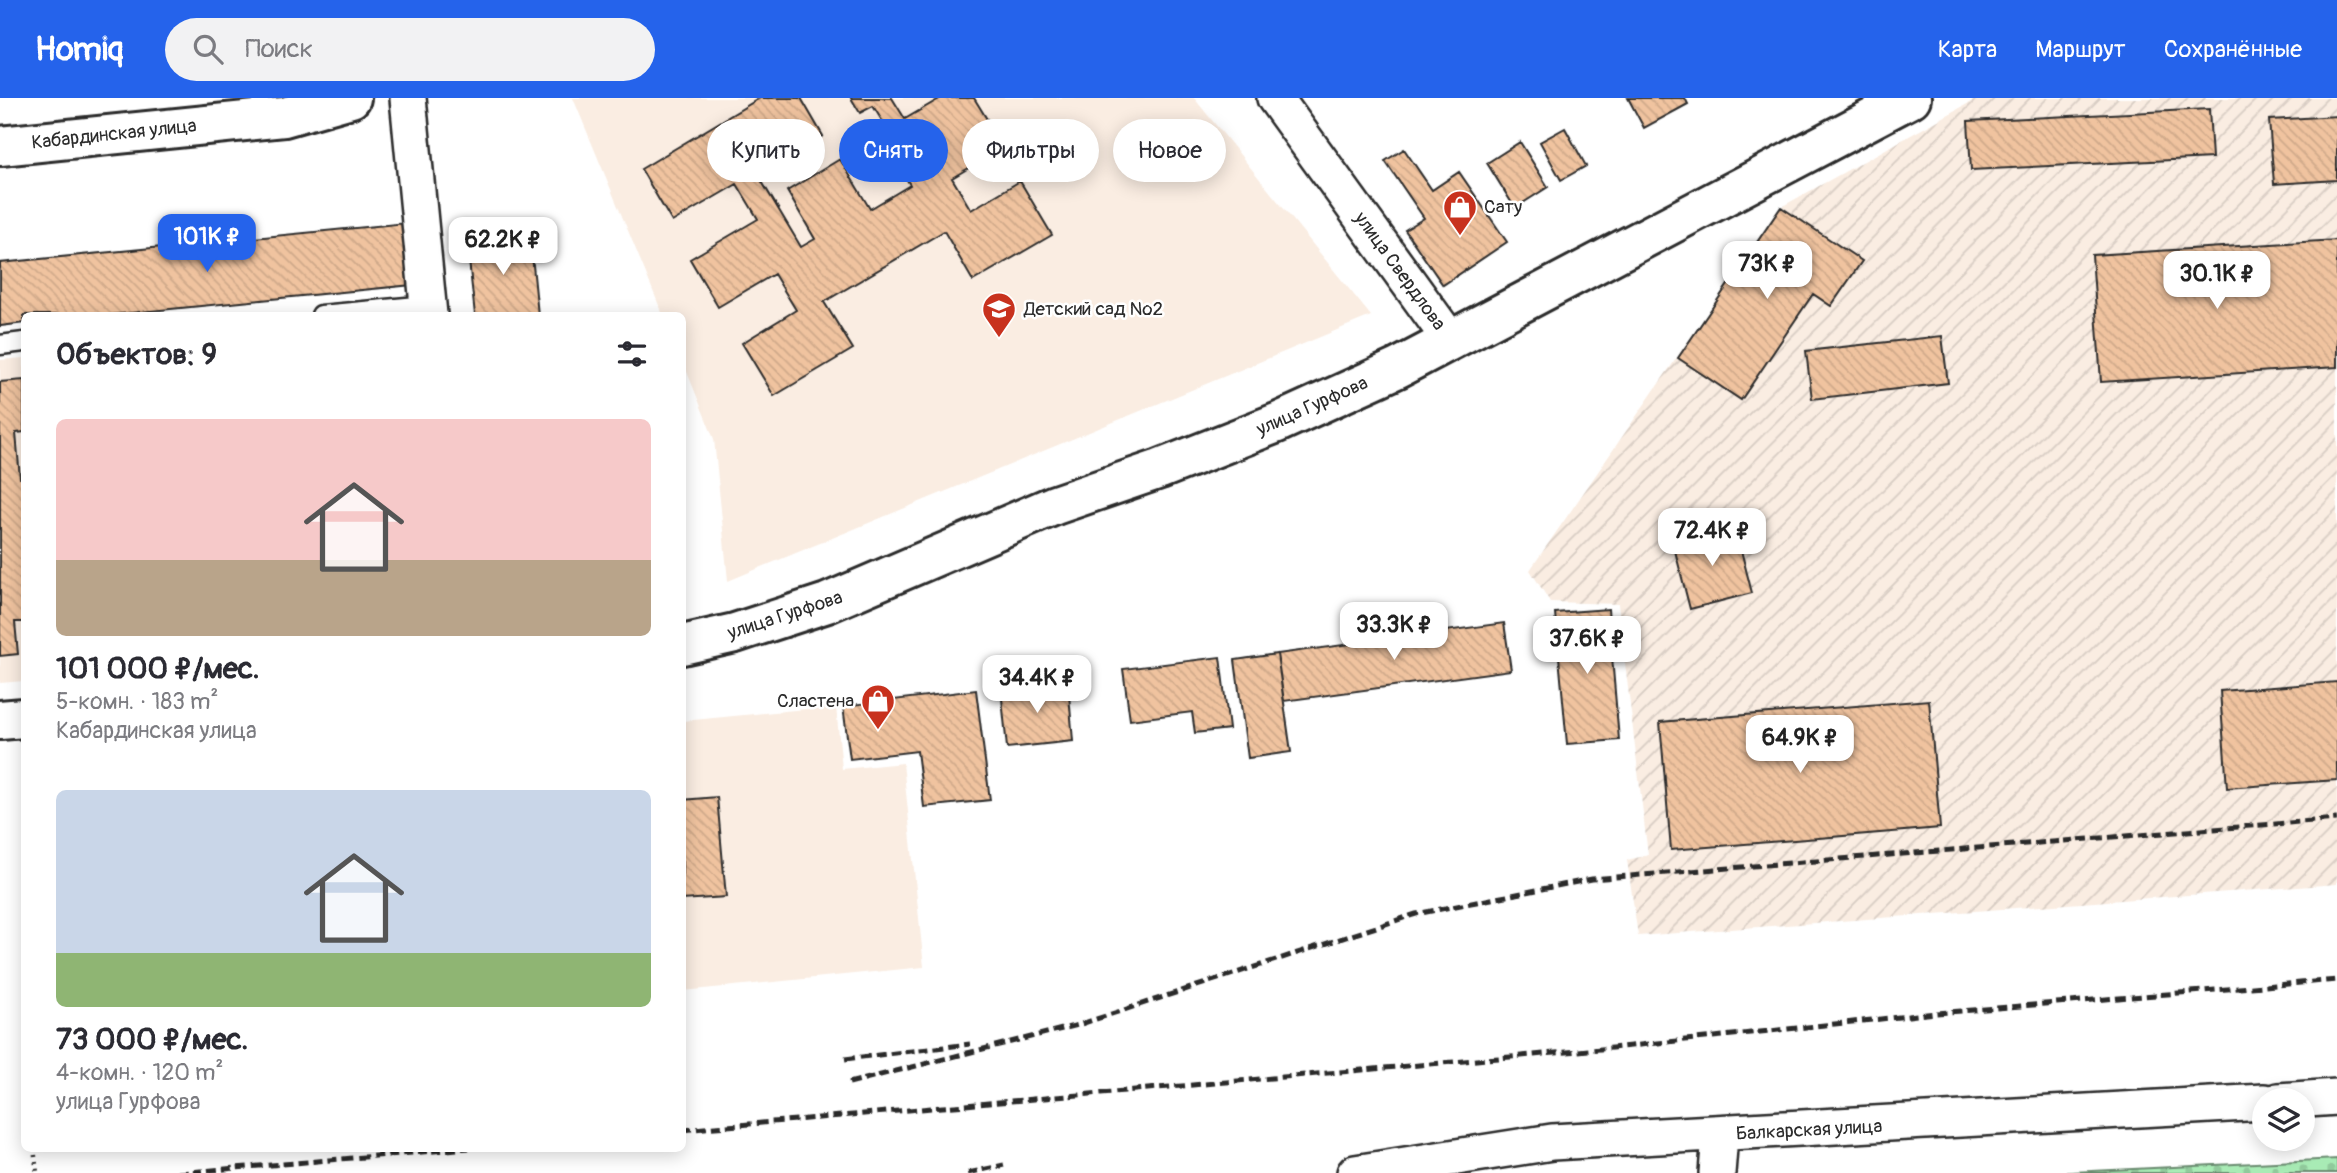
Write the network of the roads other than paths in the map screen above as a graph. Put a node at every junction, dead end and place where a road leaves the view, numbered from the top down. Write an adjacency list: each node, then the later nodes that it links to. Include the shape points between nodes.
1 (408, 98): 6 (street)
2 (1275, 98): 8 (street, улица Свердлова)
3 (1911, 98): 8 (street, улица Гурфова)
4 (338, 100): 5 (street, Кабардинская улица, via 284,117)
5 (0, 146)
6 (428, 310): 7 (lane)
7 (385, 312)
8 (1451, 341): 11 (street, улица Гурфова, via 1277,423 1055,505 827,603)
9 (21, 342): 10 (lane)
10 (0, 345)
11 (686, 644)
12 (21, 718): 13 (street)
13 (0, 720)
14 (2337, 1097): 15 (street)
15 (2315, 1098)
16 (2252, 1103): 17 (street, Балкарская улица)
17 (1720, 1135): 18 (street, Балкарская улица, via 1552,1142); 19 (street)
18 (1355, 1173)
19 (1717, 1173)

